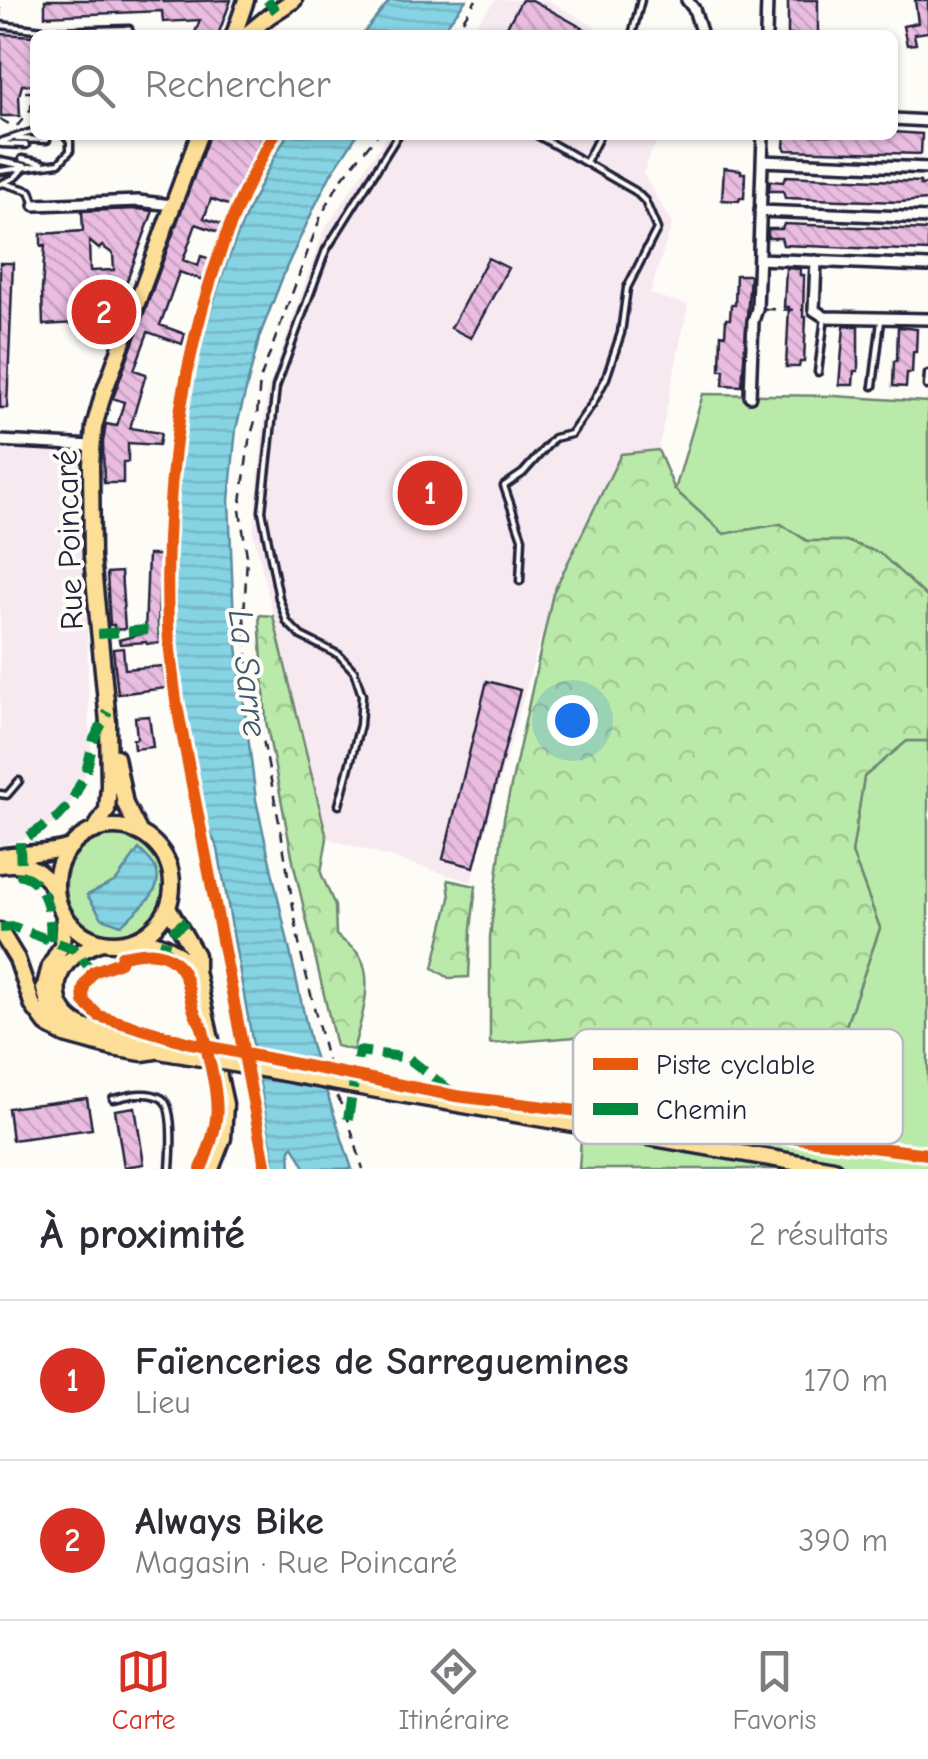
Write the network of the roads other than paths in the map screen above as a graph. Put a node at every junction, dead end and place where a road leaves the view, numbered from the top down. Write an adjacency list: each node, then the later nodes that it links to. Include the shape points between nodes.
1 (246, 0): 8 (main road)
2 (641, 0): 10 (lane)
3 (688, 0): 11 (street)
4 (767, 0): 12 (street)
5 (290, 1): 9 (main road)
6 (0, 25): 7 (lane)
7 (33, 30)
8 (236, 30)
9 (252, 30)
10 (633, 30)
11 (700, 30)
12 (766, 30)
13 (898, 119): 14 (street)
14 (928, 121)
15 (30, 133): 16 (lane)
16 (11, 139): 17 (lane); 24 (lane)
17 (30, 140)
18 (69, 140): 29 (lane, via 70,151)
19 (196, 140): 36 (main road, Rue Poincaré)
20 (395, 140): 56 (lane, via 326,250 276,387 262,511 287,622 338,655 354,671 362,695)
21 (546, 140): 28 (lane)
22 (597, 140): 28 (lane)
23 (763, 140): 27 (street)
24 (0, 143): 25 (lane)
25 (26, 145)
26 (22, 160): 29 (lane)
27 (762, 161): 33 (street); 37 (street)
28 (586, 162): 52 (lane, via 635,191 657,229 627,288 621,333 593,403 571,434 554,438 524,474 504,486 522,538)
29 (49, 165): 31 (lane)
30 (0, 166): 31 (lane); 32 (lane)
31 (31, 167): 32 (lane)
32 (24, 168): 34 (lane)
33 (928, 168)
34 (1, 184): 35 (lane, via 30,191)
35 (35, 205): 36 (street)
36 (172, 205): 51 (main road, Rue Poincaré, via 103,396)
37 (760, 211): 38 (street); 39 (street)
38 (928, 218)
39 (760, 259): 40 (street); 49 (street)
40 (816, 261): 41 (street); 42 (street, via 814,310)
41 (928, 266)
42 (825, 317): 43 (street); 45 (lane)
43 (882, 318): 44 (street); 47 (lane)
44 (928, 319)
45 (818, 372)
46 (928, 374): 48 (lane)
47 (874, 386)
48 (926, 386)
49 (750, 396)
50 (0, 441): 51 (street)
51 (93, 446): 53 (main road, Rue Poincaré, via 92,568)
52 (520, 580)
53 (108, 722): 57 (main road, Rue Poincaré, via 109,797); 58 (main road, Rue Poincaré, via 125,804)
54 (19, 781): 55 (lane)
55 (0, 794)
56 (339, 805)
57 (94, 831): 58 (main road); 59 (main road)
58 (140, 833): 63 (main road, via 166,859 172,882)
59 (70, 847): 60 (main road); 62 (main road)
60 (0, 857)
61 (0, 865): 62 (main road, via 37,868)
62 (57, 891): 64 (main road)
63 (168, 906): 66 (main road); 68 (main road, via 196,955)
64 (64, 914): 67 (main road); 69 (main road, via 46,1000 58,1022)
65 (0, 931): 69 (main road, via 40,1016)
66 (139, 938): 67 (main road); 68 (main road, via 178,951)
67 (102, 942): 70 (main road, via 67,963 58,982 60,1004 88,1030)
68 (196, 971): 75 (main road, via 225,1104)
69 (84, 1040): 70 (main road)
70 (158, 1050): 72 (main road, bridge)
71 (113, 1099): 74 (lane, via 141,1094 168,1105)
72 (573, 1125)
73 (687, 1144): 76 (main road, bridge)
74 (170, 1169)
75 (211, 1169)
76 (834, 1169)

